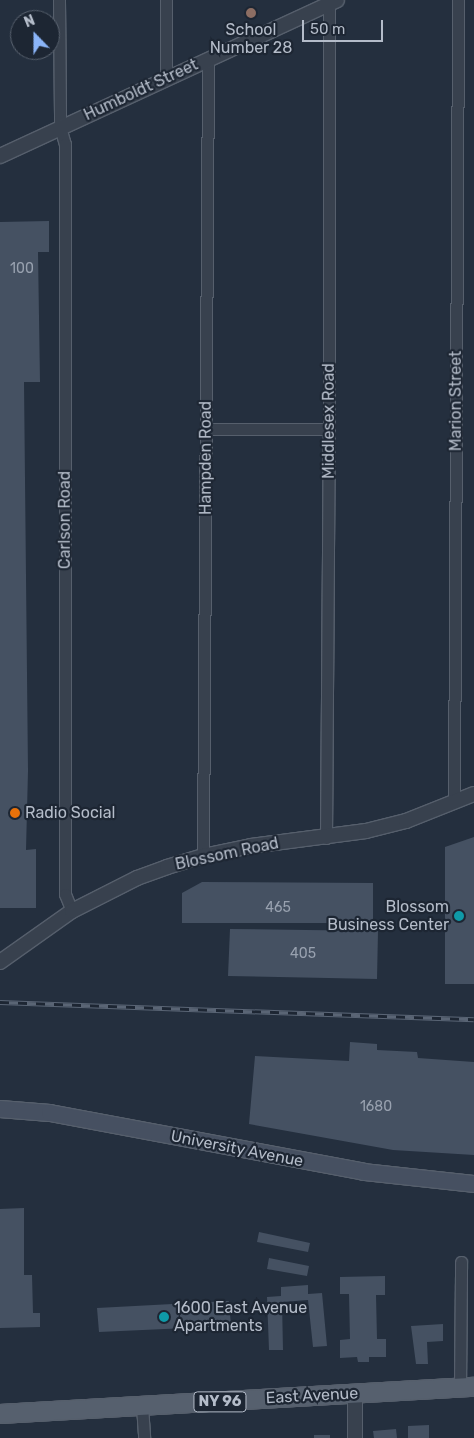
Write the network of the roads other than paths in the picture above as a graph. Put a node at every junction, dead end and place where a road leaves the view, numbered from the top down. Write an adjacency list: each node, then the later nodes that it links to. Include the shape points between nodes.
1 (59, 0): 7 (street, Carlson Road)
2 (166, 0): 6 (street)
3 (458, 0): 12 (street, Marion Street)
4 (333, 2): 5 (street, Humboldt Street); 10 (street, Middlesex Road)
5 (208, 60): 6 (street, Humboldt Street); 9 (street, Hampden Road)
6 (166, 79): 7 (street, Humboldt Street)
7 (60, 128): 8 (street, Humboldt Street); 15 (street, Carlson Road, via 65,144 65,894)
8 (0, 156)
9 (207, 429): 10 (street); 14 (street, Hampden Road)
10 (329, 429): 13 (street, Middlesex Road)
11 (474, 794): 12 (street, Blossom Road)
12 (454, 802): 13 (street, Blossom Road, via 406,821)
13 (326, 838): 14 (street, Blossom Road, via 250,846)
14 (203, 856): 15 (street, Blossom Road, via 137,878)
15 (72, 911): 16 (street, Blossom Road)
16 (0, 962)
17 (0, 1109): 18 (main road, University Avenue, via 50,1113 364,1172)
18 (474, 1184)
19 (461, 1262): 20 (street)
20 (467, 1388): 21 (main road, East Avenue / NY 96)
21 (355, 1394): 22 (main road, East Avenue / NY 96); 25 (street)
22 (142, 1406): 23 (main road, East Avenue / NY 96); 24 (street)
23 (0, 1414)
24 (144, 1438)
25 (355, 1438)

